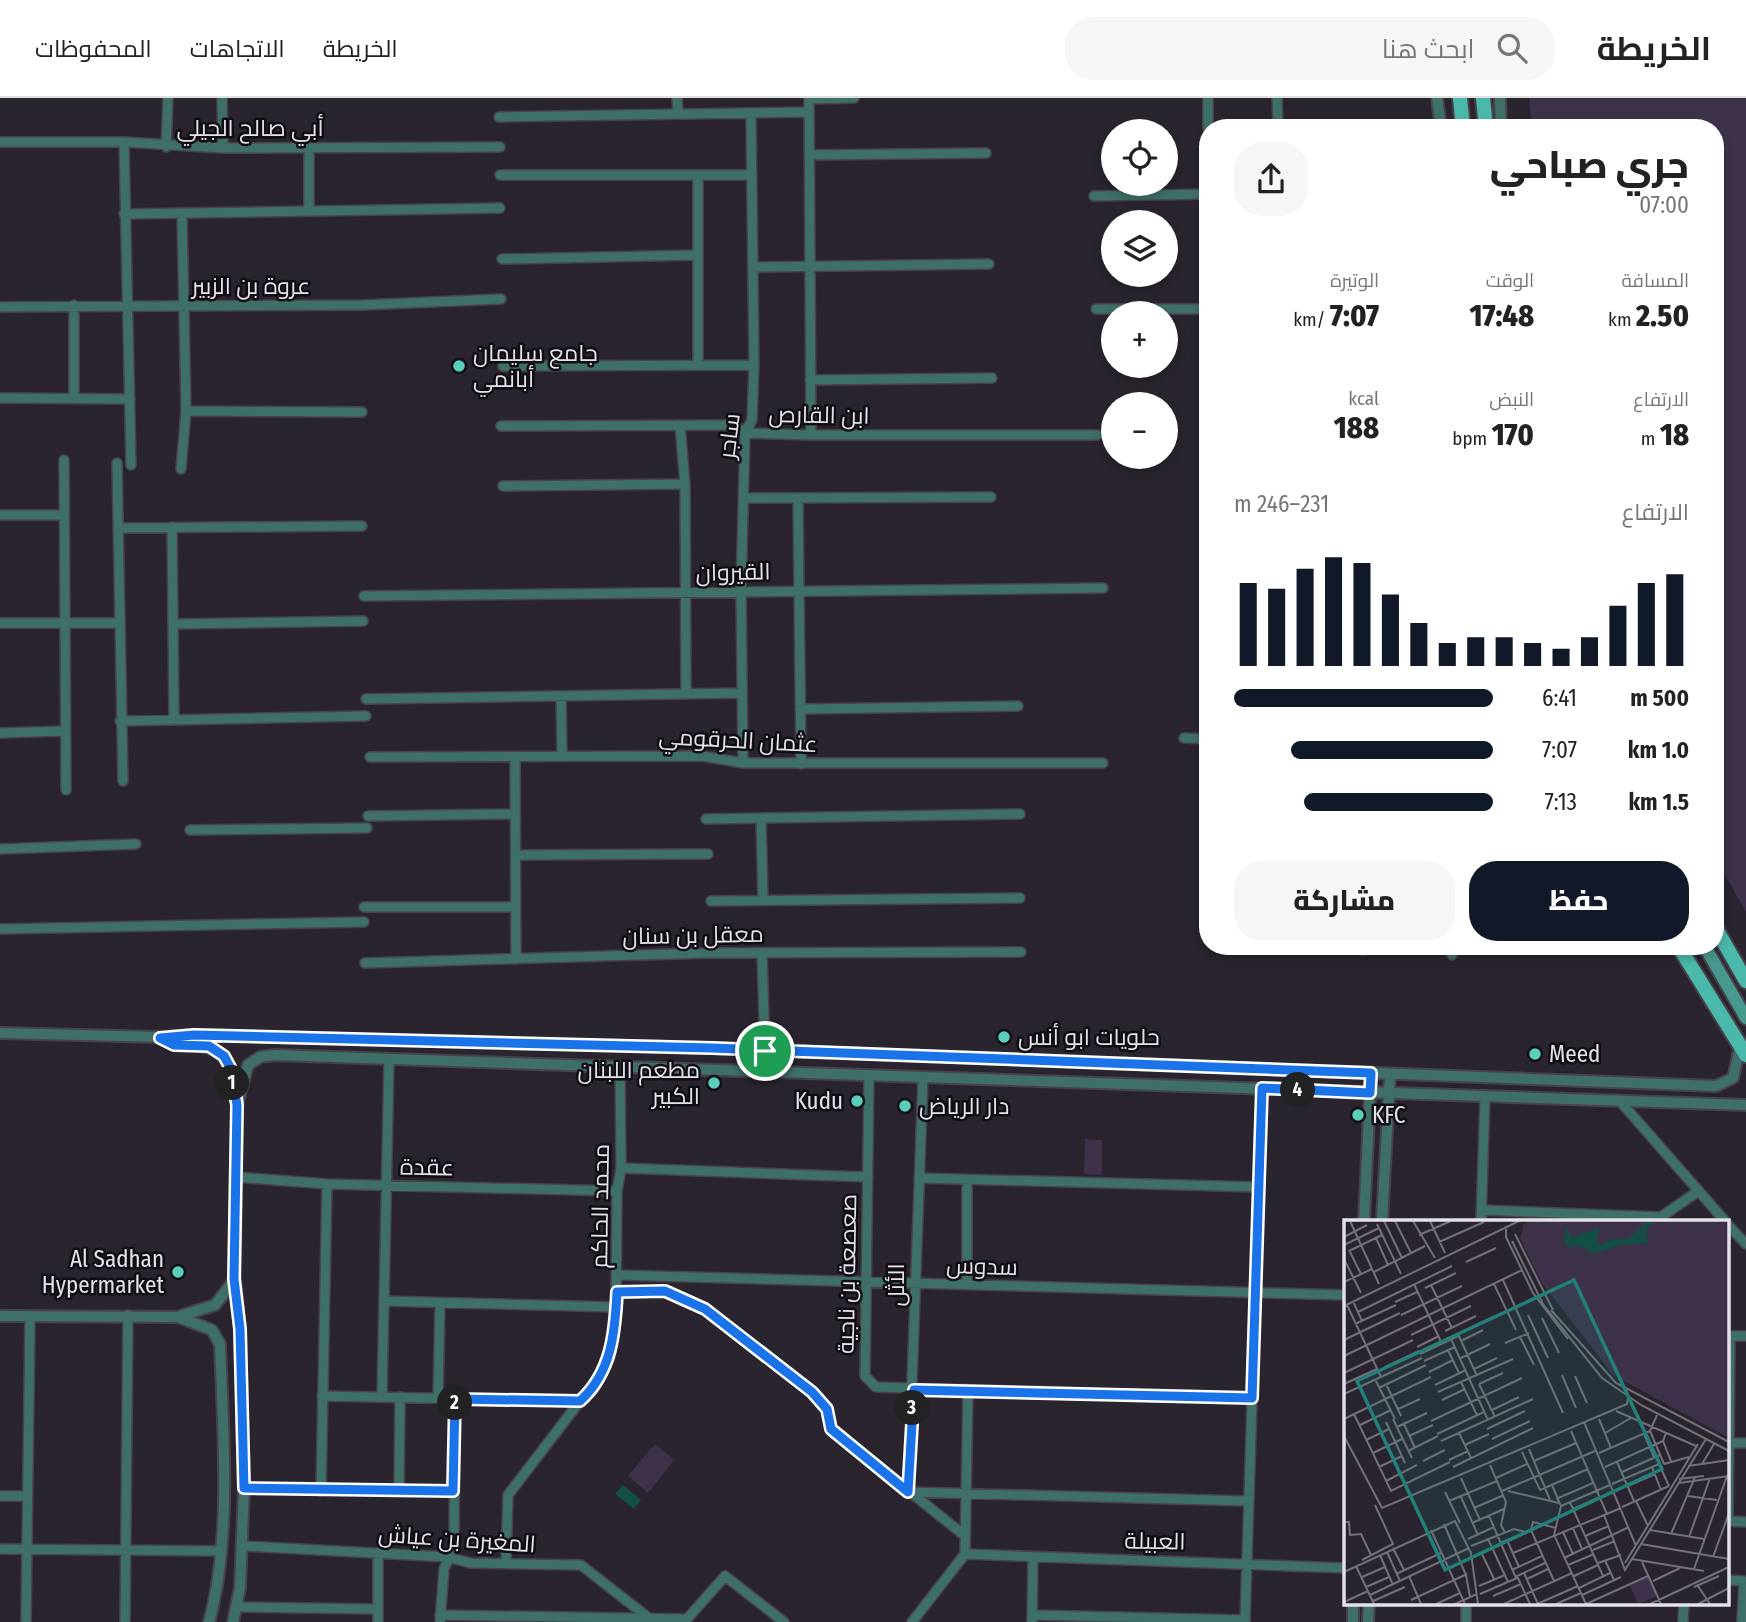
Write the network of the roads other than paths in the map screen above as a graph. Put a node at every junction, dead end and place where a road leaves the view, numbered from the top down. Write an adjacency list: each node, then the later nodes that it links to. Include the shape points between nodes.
1 (168, 98): 25 (street)
2 (222, 98): 26 (street)
3 (677, 98): 13 (street)
4 (854, 98): 11 (street)
5 (1208, 98): 16 (street)
6 (1277, 98): 17 (street)
7 (1437, 98): 18 (street)
8 (1460, 98): 19 (main road)
9 (1483, 98): 20 (main road)
10 (1500, 98): 21 (street)
11 (809, 99): 12 (street)
12 (809, 111): 14 (street); 29 (street)
13 (678, 114): 14 (street); 15 (street)
14 (751, 114): 32 (street, ساجر)
15 (499, 117)
16 (1208, 119)
17 (1278, 119)
18 (1440, 119)
19 (1462, 119)
20 (1485, 119)
21 (1501, 119)
22 (0, 142): 23 (street, أبي صالح الجيلي)
23 (124, 142): 25 (street, أبي صالح الجيلي); 38 (street)
24 (500, 146): 27 (street, أبي صالح الجيلي)
25 (166, 147): 26 (street, أبي صالح الجيلي)
26 (223, 148): 27 (street, أبي صالح الجيلي)
27 (309, 148): 36 (street)
28 (986, 153): 29 (street)
29 (810, 155): 42 (street)
30 (500, 175): 31 (street)
31 (698, 175): 32 (street); 39 (street)
32 (752, 175): 43 (street, ساجر)
33 (1199, 194): 34 (street)
34 (1094, 196)
35 (500, 208): 36 (street)
36 (309, 211): 37 (street)
37 (182, 212): 38 (street); 48 (street)
38 (124, 214): 47 (street)
39 (697, 255): 40 (street); 51 (street)
40 (502, 259)
41 (989, 264): 42 (street)
42 (809, 266): 43 (street); 55 (street)
43 (755, 267): 52 (street, ساجر)
44 (501, 299): 48 (street, عروة بن الزبير)
45 (74, 305): 46 (street, عروة بن الزبير); 47 (street, عروة بن الزبير); 56 (street)
46 (0, 306)
47 (129, 306): 48 (street, عروة بن الزبير); 58 (street)
48 (185, 306): 59 (street)
49 (1096, 309): 50 (street)
50 (1199, 309)
51 (698, 365): 52 (street); 53 (street)
52 (754, 365): 63 (street, ساجر, via 752,420)
53 (503, 366)
54 (992, 377): 55 (street)
55 (810, 380): 64 (street)
56 (74, 396): 57 (street); 58 (street)
57 (0, 398)
58 (131, 399): 68 (street)
59 (186, 411): 60 (street); 69 (street)
60 (362, 412)
61 (680, 425): 62 (street, ابن القارص); 63 (street, ابن القارص, via 735,425); 70 (street)
62 (501, 426)
63 (745, 433): 64 (street, ابن القارص); 73 (street, ساجر)
64 (811, 435): 65 (street, ابن القارص)
65 (1097, 435)
66 (64, 460): 76 (street)
67 (117, 463): 79 (street)
68 (131, 464)
69 (181, 469)
70 (685, 484): 71 (street); 83 (street)
71 (503, 486)
72 (991, 497): 74 (street)
73 (744, 498): 74 (street); 81 (street, ساجر)
74 (798, 498): 82 (street)
75 (0, 515): 76 (street)
76 (63, 515): 87 (street)
77 (362, 526): 78 (street)
78 (173, 527): 79 (street); 89 (street)
79 (118, 528): 88 (street)
80 (1103, 588): 82 (street, القيروان)
81 (741, 591): 82 (street, القيروان); 83 (street, القيروان); 90 (street, ساجر)
82 (799, 591): 95 (street)
83 (686, 592): 84 (street, القيروان); 91 (street)
84 (363, 596)
85 (363, 621): 89 (street)
86 (0, 623): 87 (street)
87 (63, 623): 88 (street); 99 (street)
88 (118, 623): 98 (street)
89 (174, 624): 97 (street)
90 (742, 693): 91 (street); 106 (street, ساجر)
91 (686, 694): 92 (street)
92 (561, 697): 93 (street); 103 (street)
93 (366, 699)
94 (1018, 706): 95 (street)
95 (800, 709): 107 (street)
96 (366, 716): 97 (street)
97 (174, 719): 98 (street)
98 (120, 722): 109 (street)
99 (65, 731): 100 (street); 110 (street)
100 (0, 733)
101 (1184, 738): 102 (street)
102 (1199, 738)
103 (562, 755): 105 (street, عثمان الحرقومي); 106 (street, عثمان الحرقومي, via 702,756)
104 (370, 757): 105 (street, عثمان الحرقومي)
105 (515, 757): 111 (street)
106 (743, 763): 107 (street, عثمان الحرقومي)
107 (801, 764): 108 (street, عثمان الحرقومي)
108 (1103, 764)
109 (123, 781)
110 (66, 789)
111 (515, 814): 113 (street); 121 (street)
112 (1020, 814): 115 (street)
113 (368, 816)
114 (706, 819): 115 (street)
115 (761, 820): 123 (street)
116 (366, 828): 117 (street)
117 (190, 830)
118 (136, 844): 119 (street)
119 (0, 849)
120 (708, 854): 121 (street)
121 (517, 855): 126 (street)
122 (1020, 898): 123 (street)
123 (763, 900): 124 (street)
124 (711, 901)
125 (364, 907): 126 (street)
126 (516, 907): 134 (street)
127 (363, 922): 128 (street)
128 (0, 929)
129 (1724, 943): 136 (main road)
130 (1021, 952): 131 (street, معقل بن سنان)
131 (762, 953): 134 (street, معقل بن سنان); 140 (street)
132 (1684, 955): 141 (main road)
133 (1709, 955): 137 (main road)
134 (516, 959): 135 (street, معقل بن سنان)
135 (365, 963)
136 (1746, 981)
137 (1746, 1018)
138 (0, 1033): 139 (street)
139 (160, 1038): 140 (street, via 194,1035); 153 (street, via 174,1045 209,1046 224,1056)
140 (765, 1051): 144 (street)
141 (1743, 1051): 145 (street, via 1733,1078 1716,1086)
142 (390, 1060): 143 (street); 153 (street, via 260,1057 248,1065); 161 (street)
143 (620, 1066): 146 (street); 155 (street, محمد الحاكم)
144 (1371, 1073): 145 (street); 149 (street)
145 (1390, 1074): 150 (street)
146 (869, 1075): 147 (street); 157 (street, صعصعة بن ناجية)
147 (923, 1078): 148 (street); 158 (street, الأثل)
148 (1262, 1088): 149 (street); 162 (street)
149 (1370, 1093): 150 (street); 166 (street)
150 (1389, 1094): 151 (street); 167 (street)
151 (1485, 1097): 152 (street); 165 (street)
152 (1619, 1100): 154 (street); 164 (street)
153 (237, 1105): 156 (street)
154 (1746, 1105)
155 (621, 1168): 157 (street); 163 (street, محمد الحاكم)
156 (236, 1177): 160 (street, عقدة); 173 (street)
157 (868, 1177): 174 (street, صعصعة بن ناجية)
158 (919, 1178): 159 (street); 175 (street, الأثل)
159 (967, 1181): 162 (street); 176 (street)
160 (327, 1184): 161 (street, عقدة); 191 (street)
161 (386, 1185): 163 (street, عقدة); 180 (street)
162 (1258, 1187): 178 (street)
163 (617, 1191): 172 (street, محمد الحاكم)
164 (1697, 1192): 165 (street, via 1661,1217); 169 (street)
165 (1482, 1210): 168 (street)
166 (1364, 1220)
167 (1382, 1220)
168 (1481, 1220)
169 (1724, 1220)
170 (1728, 1224): 171 (street)
171 (1746, 1244)
172 (617, 1275): 174 (street, سدوس); 177 (street, محمد الحاكم)
173 (234, 1279): 186 (street, via 215,1305); 200 (street, via 240,1329)
174 (866, 1282): 175 (street, سدوس); 189 (street, صعصعة بن ناجية, via 865,1376 876,1387)
175 (915, 1283): 176 (street, سدوس); 189 (street, الأثل)
176 (967, 1285): 178 (street, سدوس)
177 (617, 1292): 182 (street, محمد الحاكم); 204 (street, via 665,1291 705,1309 812,1392 827,1409 831,1429)
178 (1255, 1293): 179 (street, سدوس); 195 (street)
179 (1344, 1295)
180 (384, 1301): 181 (street); 192 (street)
181 (440, 1303): 182 (street); 194 (street)
182 (616, 1307): 197 (street, محمد الحاكم, via 610,1357 594,1389)
183 (128, 1315): 185 (street); 186 (street); 215 (street)
184 (0, 1316): 185 (street)
185 (30, 1316): 207 (street)
186 (178, 1317): 216 (street, via 212,1330 220,1344)
187 (1728, 1336): 188 (street); 198 (street)
188 (1746, 1336)
189 (914, 1390): 190 (street, صعصعة بن ناجية); 204 (street, الأثل)
190 (968, 1391): 195 (street, صعصعة بن ناجية); 205 (street)
191 (322, 1396): 192 (street); 201 (street)
192 (382, 1397): 193 (street)
193 (400, 1397): 194 (street); 202 (street)
194 (438, 1398): 196 (street)
195 (1252, 1398): 208 (street)
196 (455, 1399): 197 (street); 203 (street)
197 (580, 1401): 221 (street, محمد الحاكم, via 508,1495)
198 (1728, 1443): 199 (street)
199 (1746, 1443)
200 (244, 1488): 201 (street); 212 (street)
201 (321, 1491): 202 (street)
202 (399, 1491): 203 (street)
203 (453, 1491): 219 (street, via 454,1545)
204 (908, 1492): 205 (street); 211 (street)
205 (965, 1494): 208 (street); 211 (street)
206 (0, 1496): 207 (street)
207 (27, 1496): 214 (street)
208 (1248, 1501): 222 (street)
209 (1728, 1521): 210 (street)
210 (1746, 1521)
211 (964, 1535): 218 (street)
212 (243, 1546): 217 (street, المغيرة بن عياش); 230 (street)
213 (0, 1549): 214 (street)
214 (27, 1549): 215 (street); 239 (street)
215 (125, 1549): 216 (street); 240 (street)
216 (222, 1551): 241 (street)
217 (378, 1553): 219 (street, المغيرة بن عياش); 231 (street)
218 (965, 1554): 220 (street, العبيلة); 246 (street)
219 (448, 1558): 221 (street, المغيرة بن عياش); 234 (street)
220 (1033, 1558): 222 (street, العبيلة); 233 (street)
221 (506, 1563): 235 (street, المغيرة بن عياش, via 581,1565)
222 (1248, 1563): 223 (street, العبيلة); 238 (street)
223 (1344, 1568)
224 (1728, 1580): 225 (street, via 1744,1581)
225 (1745, 1593): 251 (street)
226 (1353, 1604): 247 (street)
227 (1368, 1604): 248 (street)
228 (1466, 1604): 249 (street)
229 (1684, 1604): 250 (street)
230 (237, 1608): 232 (street); 242 (street)
231 (376, 1609): 232 (street); 244 (street)
232 (290, 1610): 243 (street)
233 (1032, 1618): 238 (street)
234 (440, 1619): 236 (street)
235 (650, 1619): 236 (street); 237 (street)
236 (495, 1620)
237 (687, 1621): 245 (street, via 725,1576)
238 (1245, 1621)
239 (26, 1622)
240 (125, 1622)
241 (209, 1622)
242 (233, 1622)
243 (290, 1622)
244 (378, 1622)
245 (784, 1622)
246 (912, 1622)
247 (1353, 1622)
248 (1368, 1622)
249 (1466, 1622)
250 (1683, 1622)
251 (1742, 1622)

